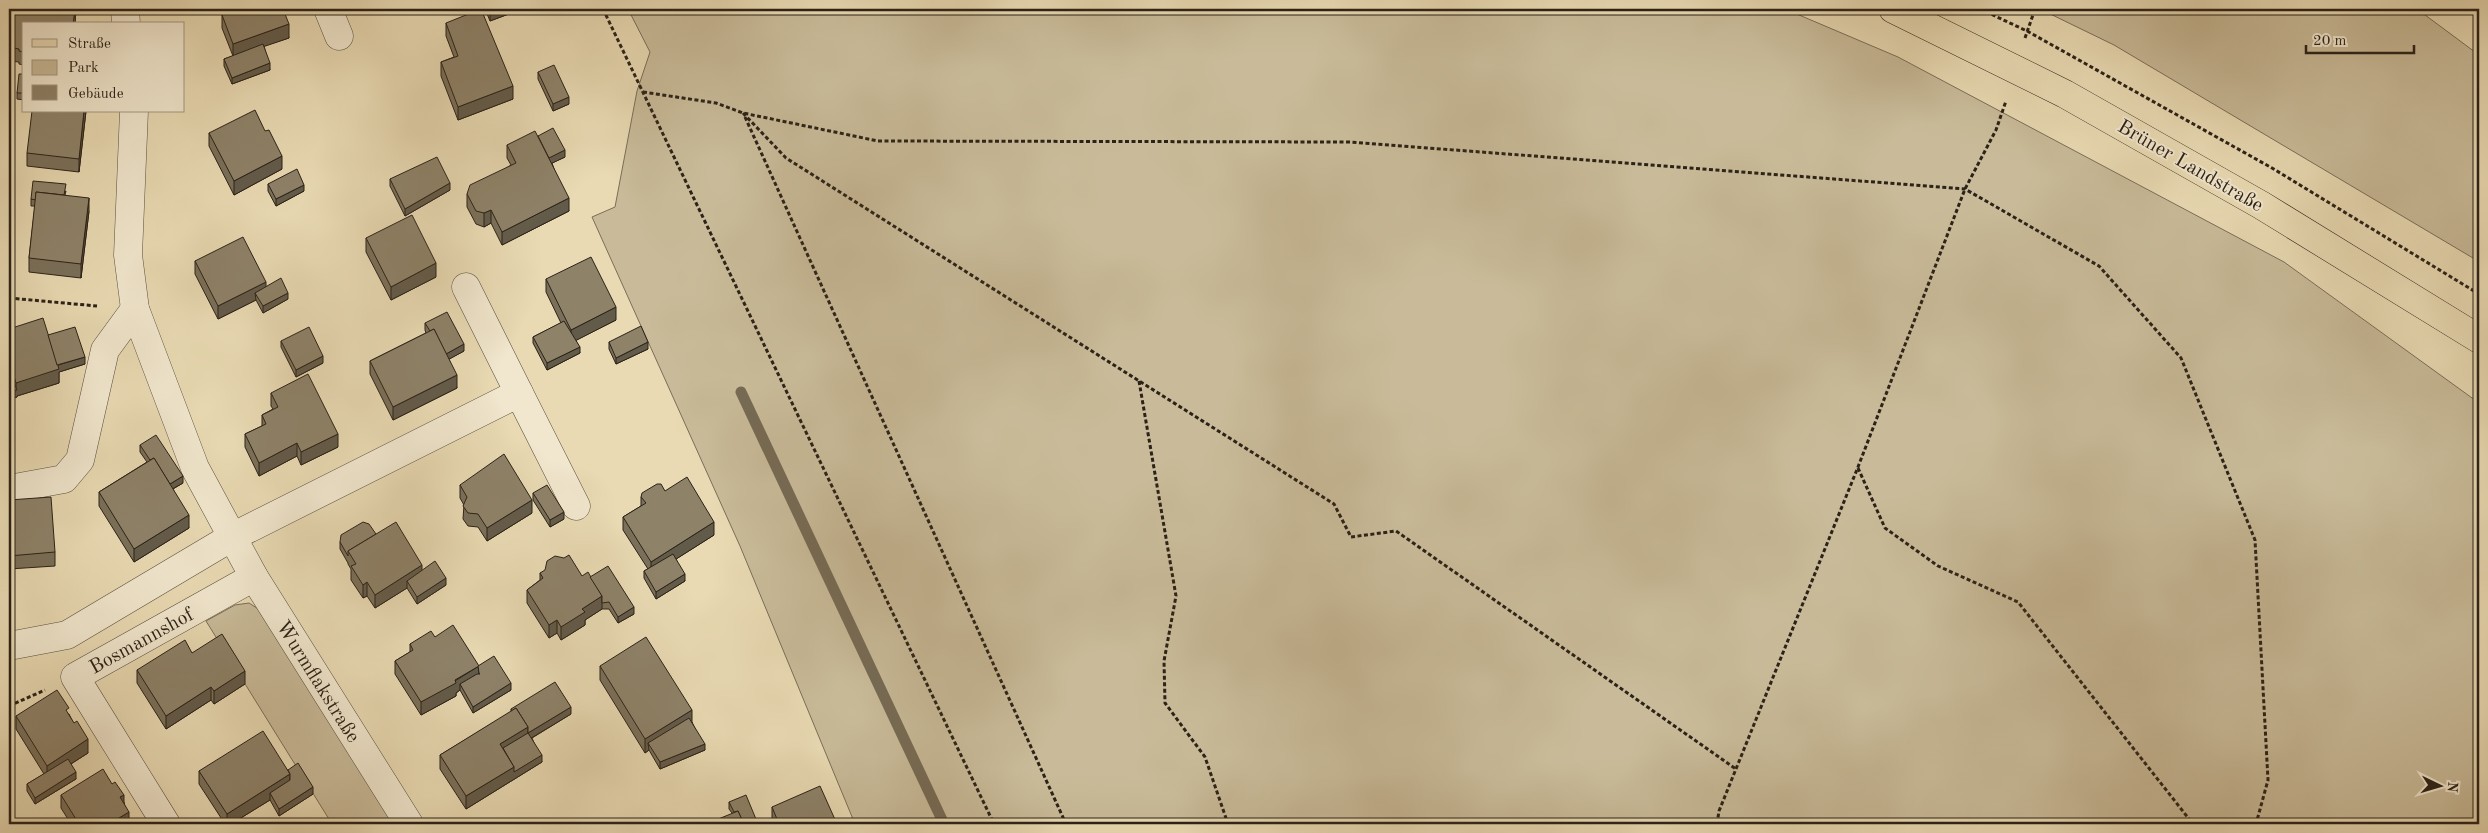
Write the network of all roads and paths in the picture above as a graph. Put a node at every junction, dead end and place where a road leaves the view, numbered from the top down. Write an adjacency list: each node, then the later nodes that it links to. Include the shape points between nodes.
1 (125, 9): 7 (street)
2 (328, 9): 9 (street)
3 (603, 9): 11 (path)
4 (1893, 9): 10 (main road, Brüner Landstraße)
5 (1980, 9): 8 (path)
6 (2035, 9): 8 (path)
7 (126, 22)
8 (2027, 31): 10 (path); 16 (path, via 2272,168)
9 (340, 36)
10 (2016, 70): 14 (path, via 1996,130); 19 (main road, Brüner Landstraße, via 2065,94 2261,205)
11 (643, 92): 13 (path, via 716,103); 33 (path)
12 (134, 112): 18 (street, Wurmflakstraße, via 128,254)
13 (743, 113): 14 (path, via 878,141 1350,142); 20 (path, via 786,158); 34 (path)
14 (1965, 189): 22 (path); 38 (path, via 2099,266 2181,358 2255,540 2268,780)
15 (466, 287): 21 (street)
16 (2479, 294)
17 (9, 298): 18 (path)
18 (135, 309): 23 (street, via 104,350 80,460 64,479); 25 (street, Wurmflakstraße, via 195,468)
19 (2479, 339)
20 (1139, 381): 30 (path, via 1334,504 1351,537 1396,531); 35 (path, via 1176,596 1164,661 1165,703 1205,757)
21 (519, 393): 24 (street); 25 (street)
22 (1858, 467): 30 (path); 37 (path, via 1885,528 1938,566 2018,602)
23 (9, 489)
24 (576, 506)
25 (232, 537): 26 (street, Wurmflakstraße); 27 (street, via 67,636)
26 (254, 577): 28 (street, Bosmannshof); 32 (street, Wurmflakstraße)
27 (9, 646)
28 (75, 677): 29 (path); 31 (street, Bosmannshof)
29 (9, 706)
30 (1736, 769): 36 (path)
31 (166, 824)
32 (409, 824)
33 (994, 824)
34 (1066, 824)
35 (1228, 824)
36 (1717, 824)
37 (2193, 824)
38 (2256, 824)

